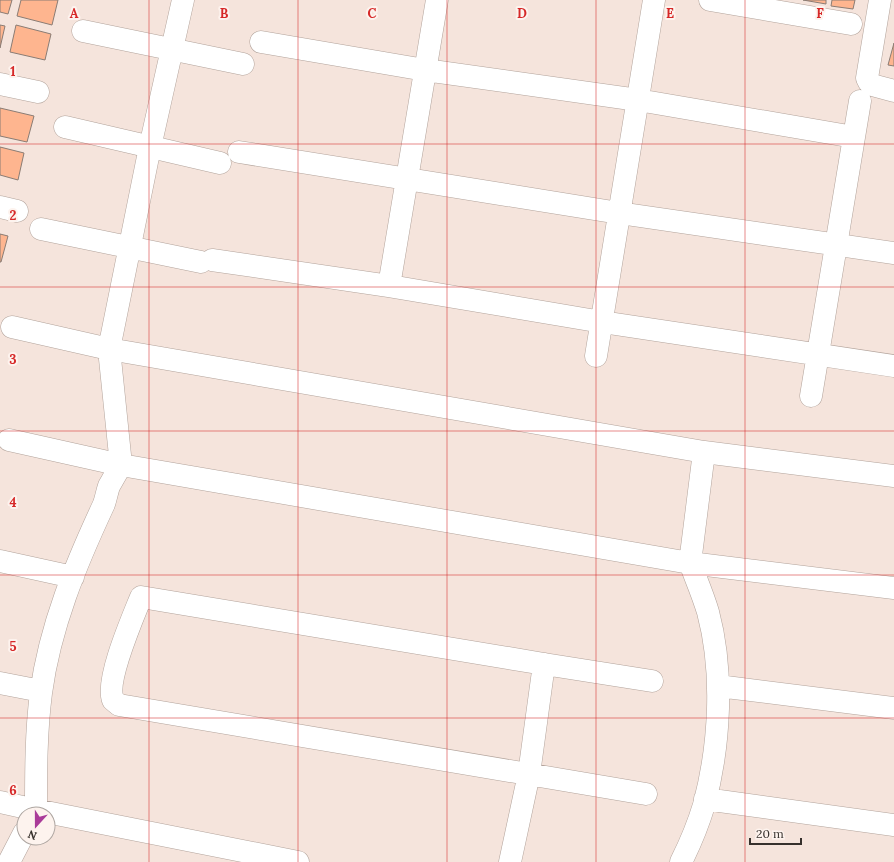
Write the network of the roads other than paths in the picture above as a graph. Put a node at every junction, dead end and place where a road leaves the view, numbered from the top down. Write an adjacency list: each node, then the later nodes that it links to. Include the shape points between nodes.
1 (183, 0): 9 (street)
2 (437, 0): 11 (street)
3 (654, 0): 15 (street)
4 (710, 0): 6 (street)
5 (880, 0): 13 (street, via 867,78 872,85)
6 (851, 24)
7 (83, 32): 9 (street)
8 (261, 42): 11 (street)
9 (172, 50): 10 (street); 19 (street)
10 (243, 64)
11 (425, 70): 15 (street); 22 (street)
12 (0, 84): 14 (street)
13 (894, 91)
14 (38, 92)
15 (638, 100): 18 (street); 23 (street)
16 (860, 101): 18 (street)
17 (65, 127): 19 (street)
18 (854, 137): 25 (street)
19 (150, 147): 21 (street); 26 (street)
20 (239, 152): 22 (street)
21 (220, 163)
22 (407, 179): 23 (street); 28 (street)
23 (619, 213): 25 (street); 29 (street)
24 (41, 229): 26 (street)
25 (836, 244): 27 (street); 32 (street)
26 (130, 248): 28 (street); 31 (street)
27 (894, 252)
28 (389, 286): 29 (street)
29 (602, 322): 32 (street); 33 (street)
30 (12, 327): 31 (street)
31 (109, 349): 37 (street); 38 (street)
32 (818, 354): 34 (street); 35 (street)
33 (596, 356)
34 (894, 366)
35 (811, 396)
36 (9, 440): 38 (street)
37 (704, 452): 39 (street); 41 (street)
38 (121, 465): 41 (street); 42 (street, via 109,487)
39 (894, 476)
40 (0, 561): 42 (street)
41 (690, 563): 43 (street); 47 (street, via 708,611)
42 (72, 577): 48 (street, via 53,635)
43 (894, 588)
44 (544, 664): 45 (street); 50 (street); 50 (street, via 141,597 122,646 111,689 113,700 119,705)
45 (652, 681)
46 (0, 683): 48 (street)
47 (718, 686): 49 (street); 52 (street, via 716,741)
48 (41, 691): 54 (street, via 36,748)
49 (894, 708)
50 (529, 774): 51 (street); 61 (street)
51 (646, 794)
52 (705, 799): 57 (street); 62 (street, via 691,842)
53 (0, 802): 55 (street)
54 (35, 806)
55 (16, 807)
56 (56, 816): 60 (street)
57 (894, 825)
58 (17, 846): 59 (street)
59 (9, 862)
60 (298, 862)
61 (510, 862)
62 (681, 862)

